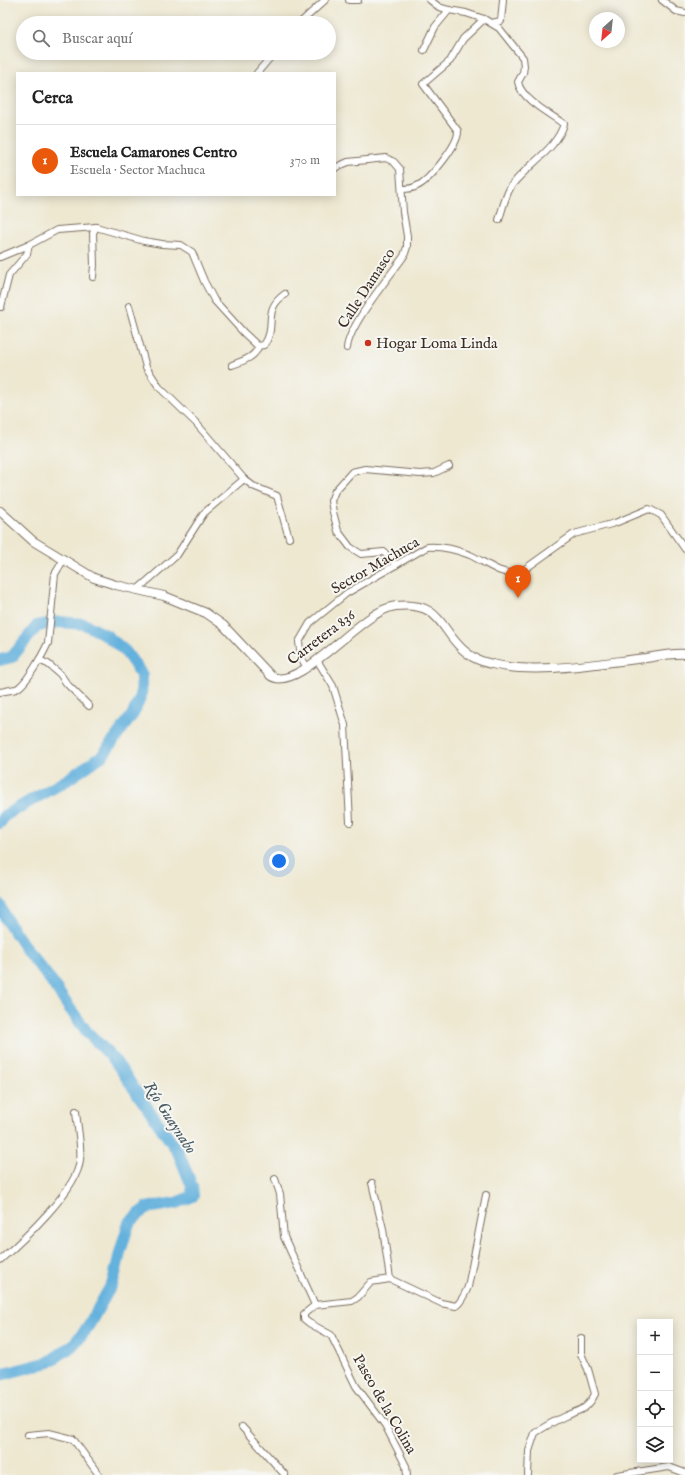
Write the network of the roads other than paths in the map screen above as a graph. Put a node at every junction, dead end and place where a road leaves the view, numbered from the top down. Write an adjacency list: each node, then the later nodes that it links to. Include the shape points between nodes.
1 (325, 0): 9 (street)
2 (349, 0): 3 (street)
3 (358, 0)
4 (430, 0): 7 (street, via 439,7)
5 (503, 0): 11 (street, via 501,21)
6 (662, 0): 8 (street)
7 (449, 10): 10 (street); 12 (street, via 435,27)
8 (685, 13)
9 (308, 16)
10 (484, 19): 11 (street); 16 (street, via 463,38 450,61 423,84 458,135 436,170 419,186)
11 (491, 23): 17 (street, via 499,28 523,58 523,73 518,82 522,91 564,124 555,142 511,187)
12 (424, 50)
13 (268, 60): 14 (street)
14 (258, 72)
15 (336, 168): 16 (street, Calle Damasco, via 348,162 386,158 400,169)
16 (402, 189): 26 (street, Calle Damasco, via 407,236 404,256 362,314)
17 (499, 220)
18 (96, 227): 19 (street, via 55,230); 21 (street, via 93,233); 25 (street, via 144,241 187,248 192,252 214,300)
19 (28, 245): 20 (street); 24 (street, via 27,254 9,275)
20 (0, 257)
21 (92, 277)
22 (285, 294): 25 (street, via 274,303 269,335 264,345)
23 (129, 306): 29 (street, via 146,367 159,387 196,423)
24 (1, 307)
25 (258, 346): 27 (street, via 254,354)
26 (346, 348)
27 (232, 366)
28 (449, 466): 34 (street, via 434,473 420,474 365,469 352,472 335,491 331,501 332,512 338,532 350,547 361,554 384,552)
29 (244, 479): 31 (street, via 253,486 277,496); 35 (street, via 204,513 177,555)
30 (0, 511): 33 (street, Carretera 836, via 33,541)
31 (289, 538)
32 (685, 549): 34 (street, Sector Machuca, via 661,515 648,509 615,523 574,534 518,574 499,571 467,554 438,547 427,547)
33 (64, 559): 35 (street, Carretera 836, via 94,578); 37 (street, via 56,572 48,643)
34 (396, 565): 39 (street, Sector Machuca, via 348,593 310,623 299,642 301,657)
35 (138, 589): 39 (street, Carretera 836, via 206,612 223,625 275,678 299,674)
36 (685, 654): 38 (street, Carretera 836, via 573,666 532,668 492,664 477,660 466,653 444,625 429,611 404,605 391,606 373,615)
37 (39, 660): 40 (street, via 29,676 17,688); 41 (street, via 60,674)
38 (317, 660): 39 (street, Carretera 836); 42 (street, via 333,686 346,725)
39 (307, 668)
40 (0, 692)
41 (89, 706)
42 (350, 822)
43 (76, 1111): 47 (street, via 81,1160 77,1174 66,1192 23,1240)
44 (275, 1179): 49 (street, via 280,1194 284,1237)
45 (372, 1183): 48 (street)
46 (486, 1195): 48 (street, via 468,1287 460,1303 456,1306 441,1303)
47 (0, 1260)
48 (390, 1279): 49 (street, via 371,1282 352,1301)
49 (315, 1305): 56 (street, Paseo de la Colina, via 304,1314 304,1319 332,1336 356,1386 385,1425)
50 (581, 1338): 57 (street, via 581,1354 595,1394 582,1411 565,1416 534,1433 528,1451)
51 (242, 1427): 55 (street)
52 (28, 1435): 54 (street, via 49,1433 73,1439)
53 (685, 1473): 58 (street, via 669,1467)
54 (99, 1475)
55 (285, 1475)
56 (408, 1475)
57 (528, 1475)
58 (617, 1475)

